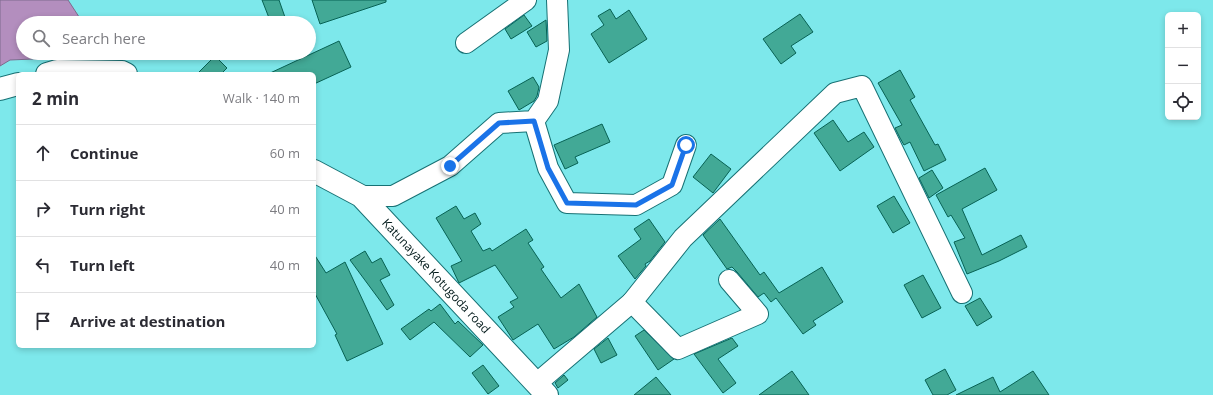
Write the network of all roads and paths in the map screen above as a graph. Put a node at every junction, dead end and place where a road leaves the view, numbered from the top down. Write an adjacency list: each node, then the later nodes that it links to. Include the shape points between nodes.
1 (526, 0): 3 (street)
2 (557, 0): 6 (street, via 559,50 548,101)
3 (466, 43)
4 (52, 72): 5 (main road)
5 (122, 72)
6 (534, 121): 7 (street, via 548,168 567,203 636,205 672,185); 9 (street, via 499,123 450,166 393,196)
7 (686, 145)
8 (316, 172): 9 (main road, Katunayake Kotugoda road)
9 (362, 196): 13 (main road, Katunayake Kotugoda road)
10 (729, 280): 12 (street, via 758,314 678,349)
11 (962, 293): 12 (street, via 862,86 835,93 683,238)
12 (632, 302): 13 (street)
13 (542, 389)

